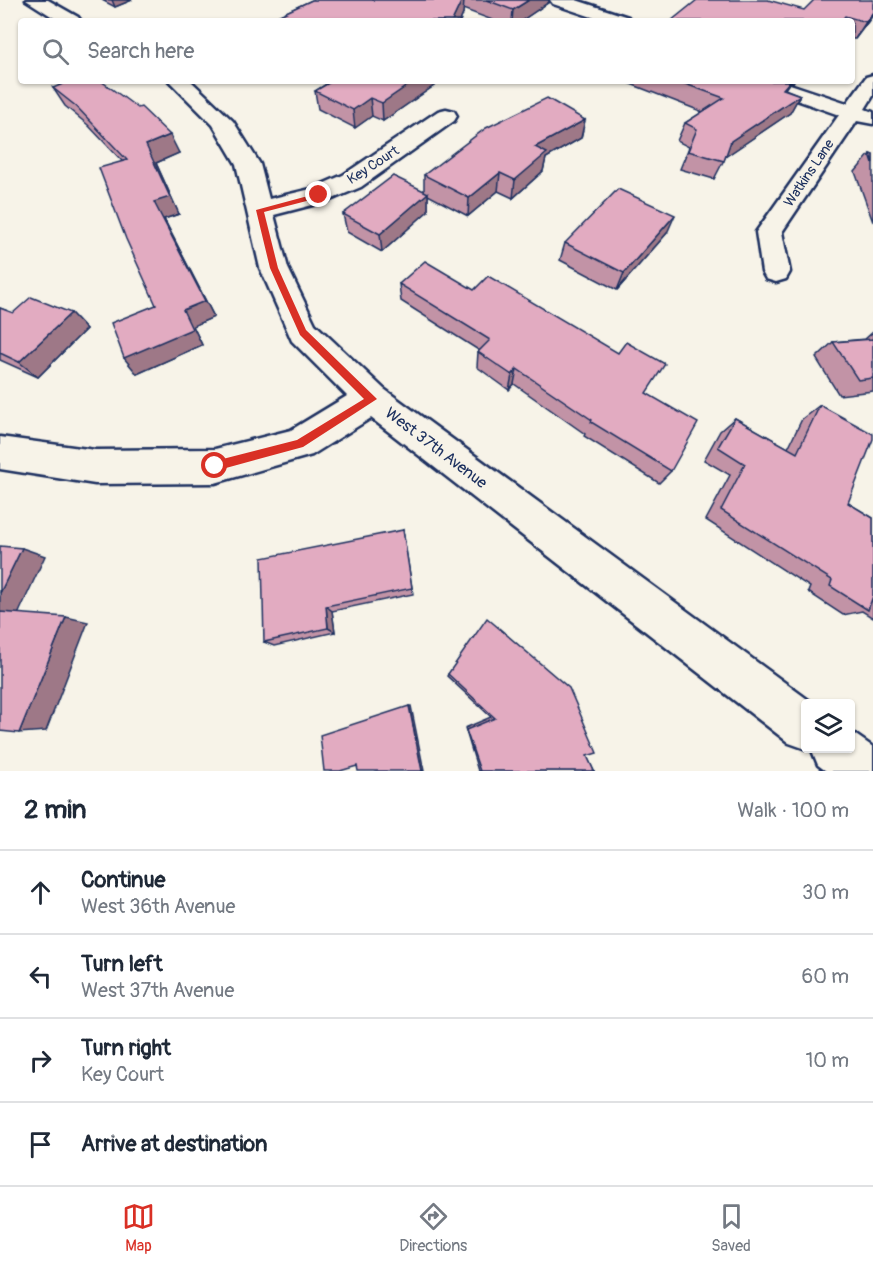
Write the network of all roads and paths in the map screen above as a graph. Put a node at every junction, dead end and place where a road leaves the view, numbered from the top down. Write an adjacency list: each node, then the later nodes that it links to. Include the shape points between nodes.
1 (35, 0): 3 (street)
2 (559, 0): 4 (street)
3 (67, 18)
4 (613, 18)
5 (873, 81): 9 (street, Watkins Lane)
6 (182, 84): 10 (street, West 37th Avenue, via 222,121 248,164)
7 (770, 84): 9 (street)
8 (446, 116): 10 (street, Key Court, via 352,181 319,195)
9 (862, 116): 11 (street, Watkins Lane, via 769,232)
10 (260, 210): 12 (street, West 37th Avenue, via 274,268 303,332)
11 (776, 272)
12 (372, 399): 13 (street, via 299,444 215,466 95,467); 14 (street, West 37th Avenue)
13 (0, 453)
14 (836, 754)

